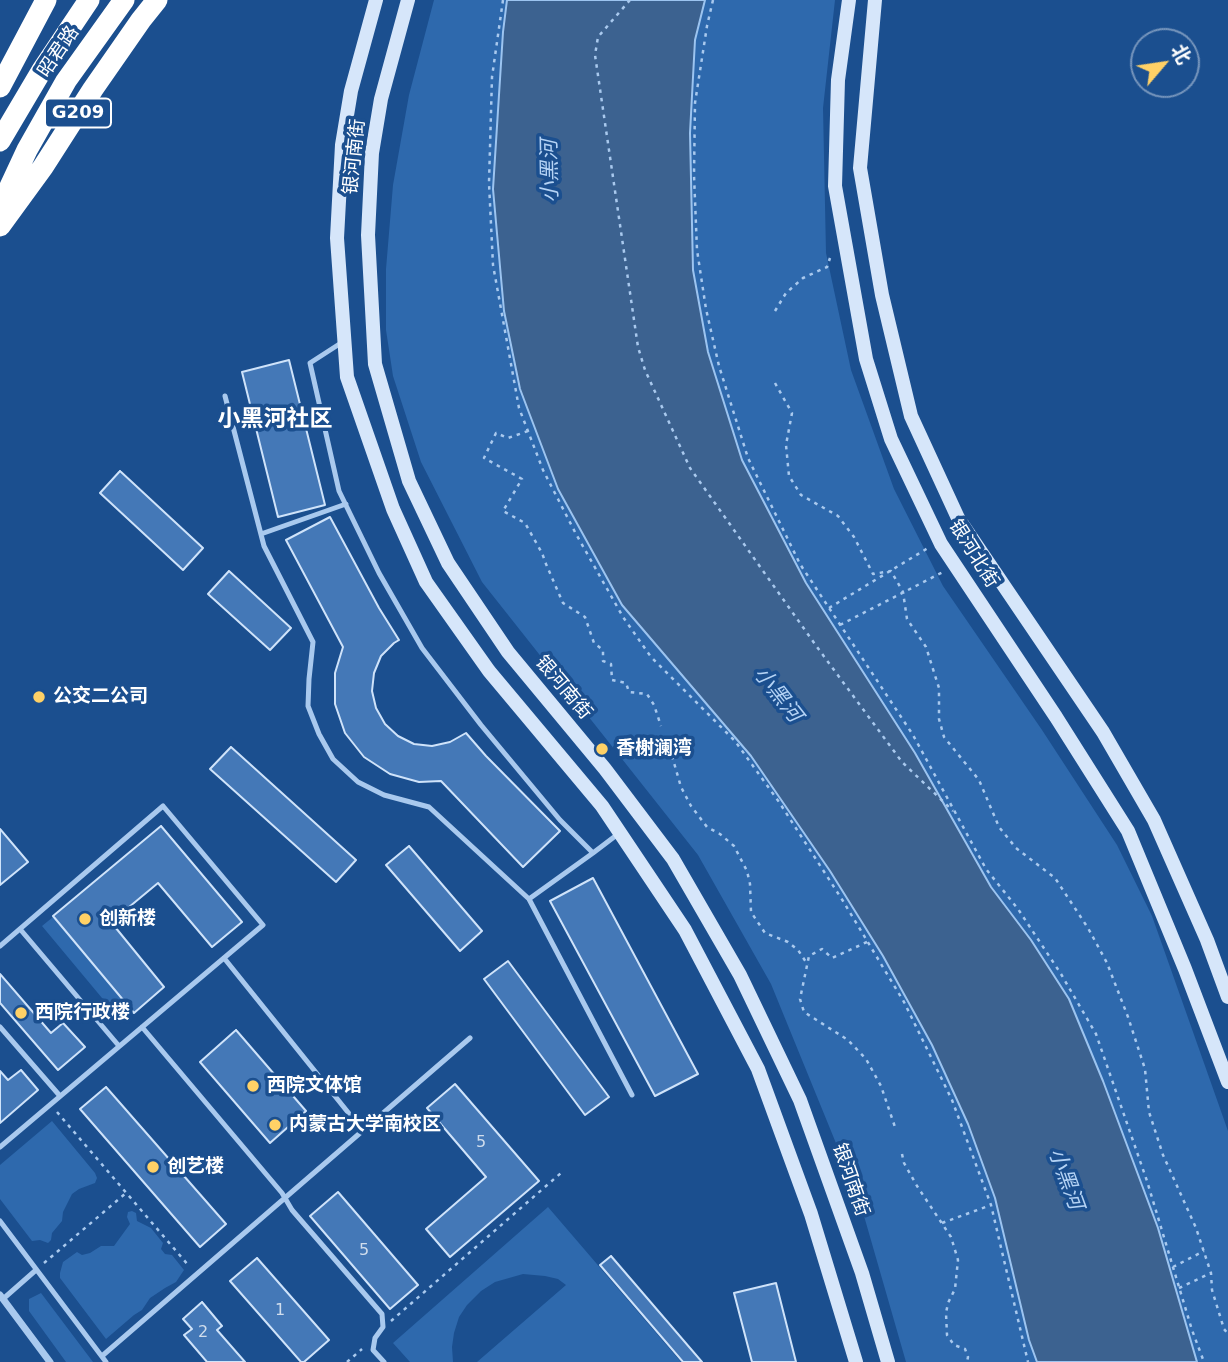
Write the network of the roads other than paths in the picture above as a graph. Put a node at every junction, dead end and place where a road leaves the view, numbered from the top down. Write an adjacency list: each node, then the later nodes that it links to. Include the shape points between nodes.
1 (46, 0): 9 (highway)
2 (89, 0): 10 (highway, 昭君路 / G209)
3 (124, 0): 11 (highway, 昭君路 / G209, via 66,80)
4 (157, 0): 12 (highway, G209)
5 (376, 0): 13 (main road, 银河南街, via 351,91 342,145 337,238)
6 (408, 0): 41 (main road, 银河南街, via 381,99 372,153 368,235 375,364 409,481 448,563 508,652 673,859 740,975 800,1100 862,1273)
7 (849, 0): 28 (main road, 银河北街, via 838,80 835,186 866,359 891,439 940,541 1128,831)
8 (874, 0): 23 (main road, 银河北街, via 860,168 882,296 911,416 958,518 1102,732 1154,820)
9 (0, 87)
10 (0, 141)
11 (0, 208)
12 (0, 226)
13 (344, 342): 15 (lane, via 310,363); 17 (main road, 银河南街, via 346,377 393,509 426,582 489,671)
14 (225, 396): 16 (lane)
15 (346, 504): 16 (lane); 18 (lane, via 422,648 560,820)
16 (261, 534): 19 (lane, via 313,642 308,706 333,759 358,782 384,795 429,807)
17 (620, 833): 18 (lane); 40 (main road, 银河南街, via 685,930 758,1069 811,1214)
18 (593, 853): 19 (lane)
19 (529, 899): 30 (lane)
20 (20, 929): 21 (lane); 22 (lane, via 163,806 263,925); 27 (lane)
21 (0, 946)
22 (224, 958): 25 (lane); 31 (lane)
23 (1228, 997)
24 (0, 1027): 29 (lane)
25 (142, 1027): 27 (lane); 33 (lane)
26 (470, 1038): 31 (lane)
27 (119, 1046): 29 (lane)
28 (1228, 1082)
29 (60, 1096): 32 (lane)
30 (632, 1096)
31 (363, 1131): 33 (lane)
32 (0, 1146)
33 (285, 1198): 37 (lane); 39 (lane, via 382,1314 383,1327 373,1350)
34 (0, 1221): 35 (lane)
35 (36, 1270): 36 (lane); 37 (lane)
36 (1, 1297): 38 (street)
37 (104, 1359)
38 (50, 1362)
39 (384, 1362)
40 (856, 1362)
41 (888, 1362)

